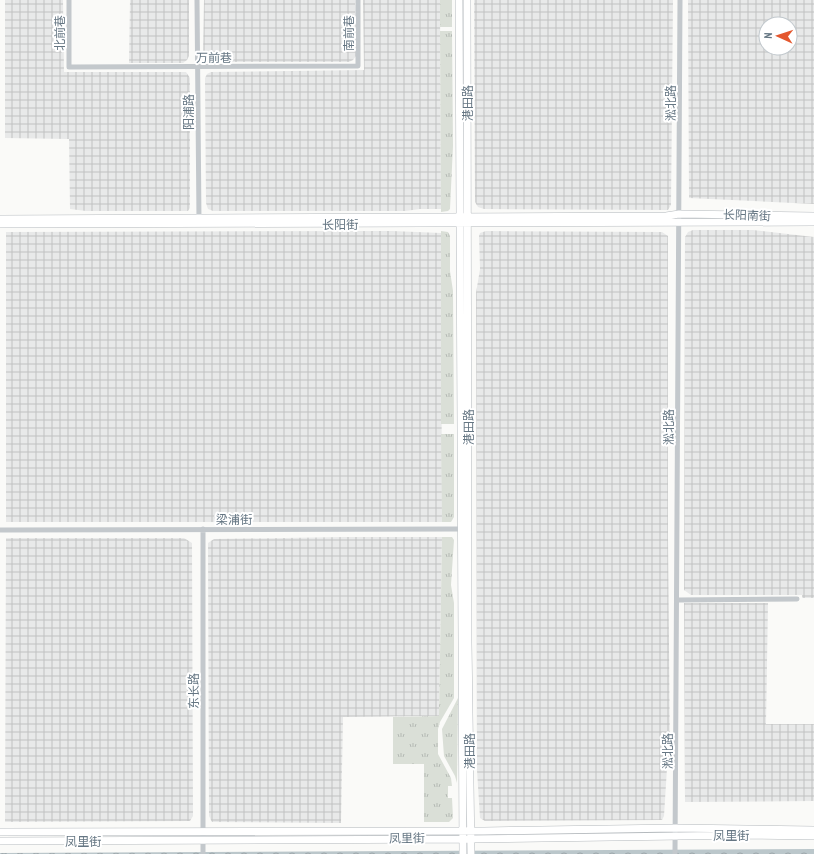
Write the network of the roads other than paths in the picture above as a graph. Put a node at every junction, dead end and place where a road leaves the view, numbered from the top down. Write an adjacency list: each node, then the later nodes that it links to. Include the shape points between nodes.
1 (68, 0): 8 (street, 北前巷)
2 (197, 0): 9 (street, 阳浦路)
3 (358, 0): 7 (street, 南前巷)
4 (459, 0): 13 (main road, 港田路)
5 (467, 0): 13 (main road, 港田路)
6 (680, 0): 10 (street, 淞北路)
7 (358, 66): 9 (street, 万前巷)
8 (69, 67): 9 (street, 万前巷)
9 (197, 67): 14 (street, 阳浦路)
10 (679, 214): 11 (main road, 长阳南街); 13 (main road, 长阳街); 15 (street, 淞北路)
11 (814, 216)
12 (0, 219): 14 (main road, 长阳街)
13 (464, 221): 14 (main road, 长阳街); 15 (main road, 长阳街); 19 (main road, 港田路)
14 (198, 222): 17 (main road, 长阳街)
15 (679, 222): 16 (main road, 长阳南街); 22 (street, 淞北路)
16 (814, 222)
17 (0, 224)
18 (204, 529): 19 (street, 梁浦街); 20 (street, 梁浦街); 25 (street, 东长路)
19 (465, 529): 23 (main road, 港田路)
20 (0, 530)
21 (797, 599): 22 (street)
22 (678, 600): 27 (street, 淞北路)
23 (466, 830): 25 (main road, 凤里街); 27 (main road, 凤里街); 29 (main road, 港田路); 30 (main road, 港田路)
24 (814, 830): 27 (main road, 凤里街)
25 (203, 831): 26 (main road, 凤里街); 31 (street, 东长路)
26 (0, 832)
27 (676, 832): 28 (main road, 凤里街); 30 (main road, 凤里街); 34 (street, 淞北路)
28 (814, 836)
29 (462, 838): 30 (main road, 凤里街); 31 (main road, 凤里街); 35 (main road, 港田路)
30 (470, 839): 36 (main road, 港田路)
31 (203, 840): 32 (main road, 凤里街); 33 (street, 东长路)
32 (0, 841)
33 (203, 852)
34 (676, 852)
35 (463, 853)
36 (471, 853)

